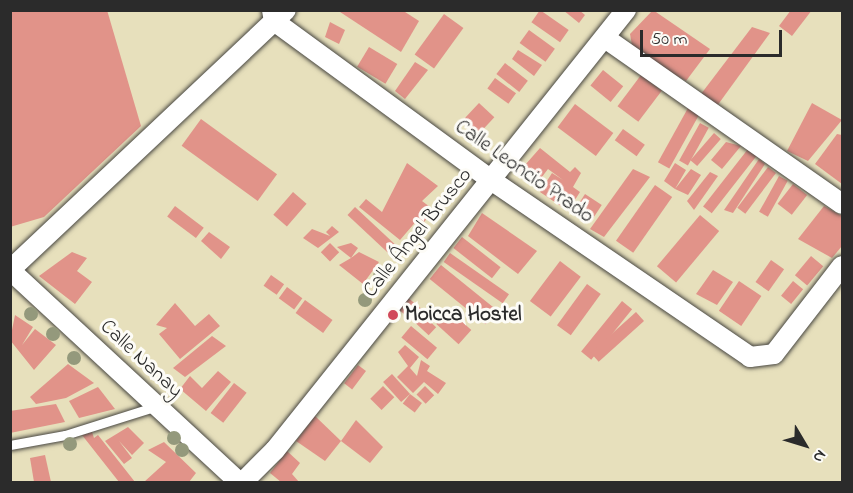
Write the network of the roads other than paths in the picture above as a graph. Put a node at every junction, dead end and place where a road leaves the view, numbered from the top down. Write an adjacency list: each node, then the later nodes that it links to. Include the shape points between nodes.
1 (626, 10): 3 (street, Calle Ángel Brusco)
2 (277, 14): 4 (street, Calle Leoncio Prado); 7 (street)
3 (604, 38): 4 (street, Calle Ángel Brusco); 5 (street)
4 (491, 180): 6 (street, Calle Leoncio Prado, via 750,357 774,354); 10 (street, Calle Ángel Brusco)
5 (843, 204)
6 (843, 266)
7 (10, 270): 8 (street, Calle Nanay)
8 (157, 406): 9 (lane, via 64,435); 10 (street, Calle Nanay)
9 (10, 445)
10 (241, 483)

